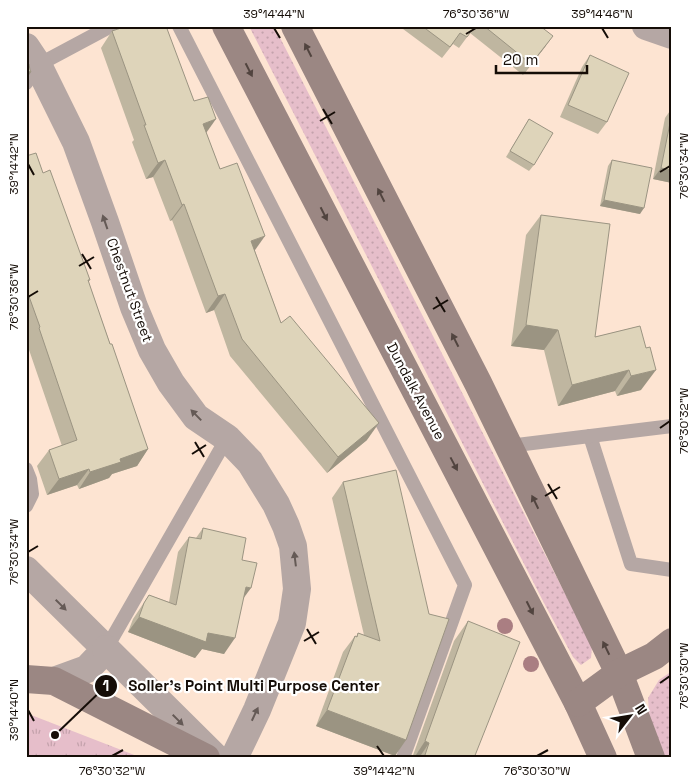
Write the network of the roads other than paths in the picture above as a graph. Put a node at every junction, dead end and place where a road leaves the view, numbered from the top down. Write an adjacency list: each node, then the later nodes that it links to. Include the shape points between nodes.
1 (111, 26): 7 (lane)
2 (179, 26): 25 (lane, via 465,585)
3 (226, 26): 21 (main road, Dundalk Avenue, one-way to 21)
4 (295, 26): 11 (main road, one-way to 4)
5 (646, 26): 6 (street)
6 (672, 35)
7 (30, 65): 10 (street, Chestnut Street, one-way to 7, via 196,417 152,350 76,142)
8 (672, 426): 9 (lane)
9 (590, 436): 11 (lane); 15 (lane, via 631,564)
10 (227, 438): 17 (lane); 24 (street, Chestnut Street, one-way to 10, via 292,623 297,589 293,546 276,504 250,462)
11 (508, 446): 18 (main road, one-way to 11)
12 (26, 469): 13 (lane, via 32,494)
13 (26, 506)
14 (26, 570): 17 (street, one-way to 17)
15 (672, 570)
16 (672, 642): 18 (main road, via 654,656)
17 (106, 649): 20 (street, via 87,669); 23 (street, one-way to 23)
18 (619, 673): 21 (main road); 27 (main road)
19 (26, 678): 20 (main road)
20 (54, 681): 22 (main road)
21 (578, 703): 26 (main road, Dundalk Avenue)
22 (206, 758)
23 (216, 758)
24 (234, 758)
25 (403, 758)
26 (603, 758)
27 (651, 758)

